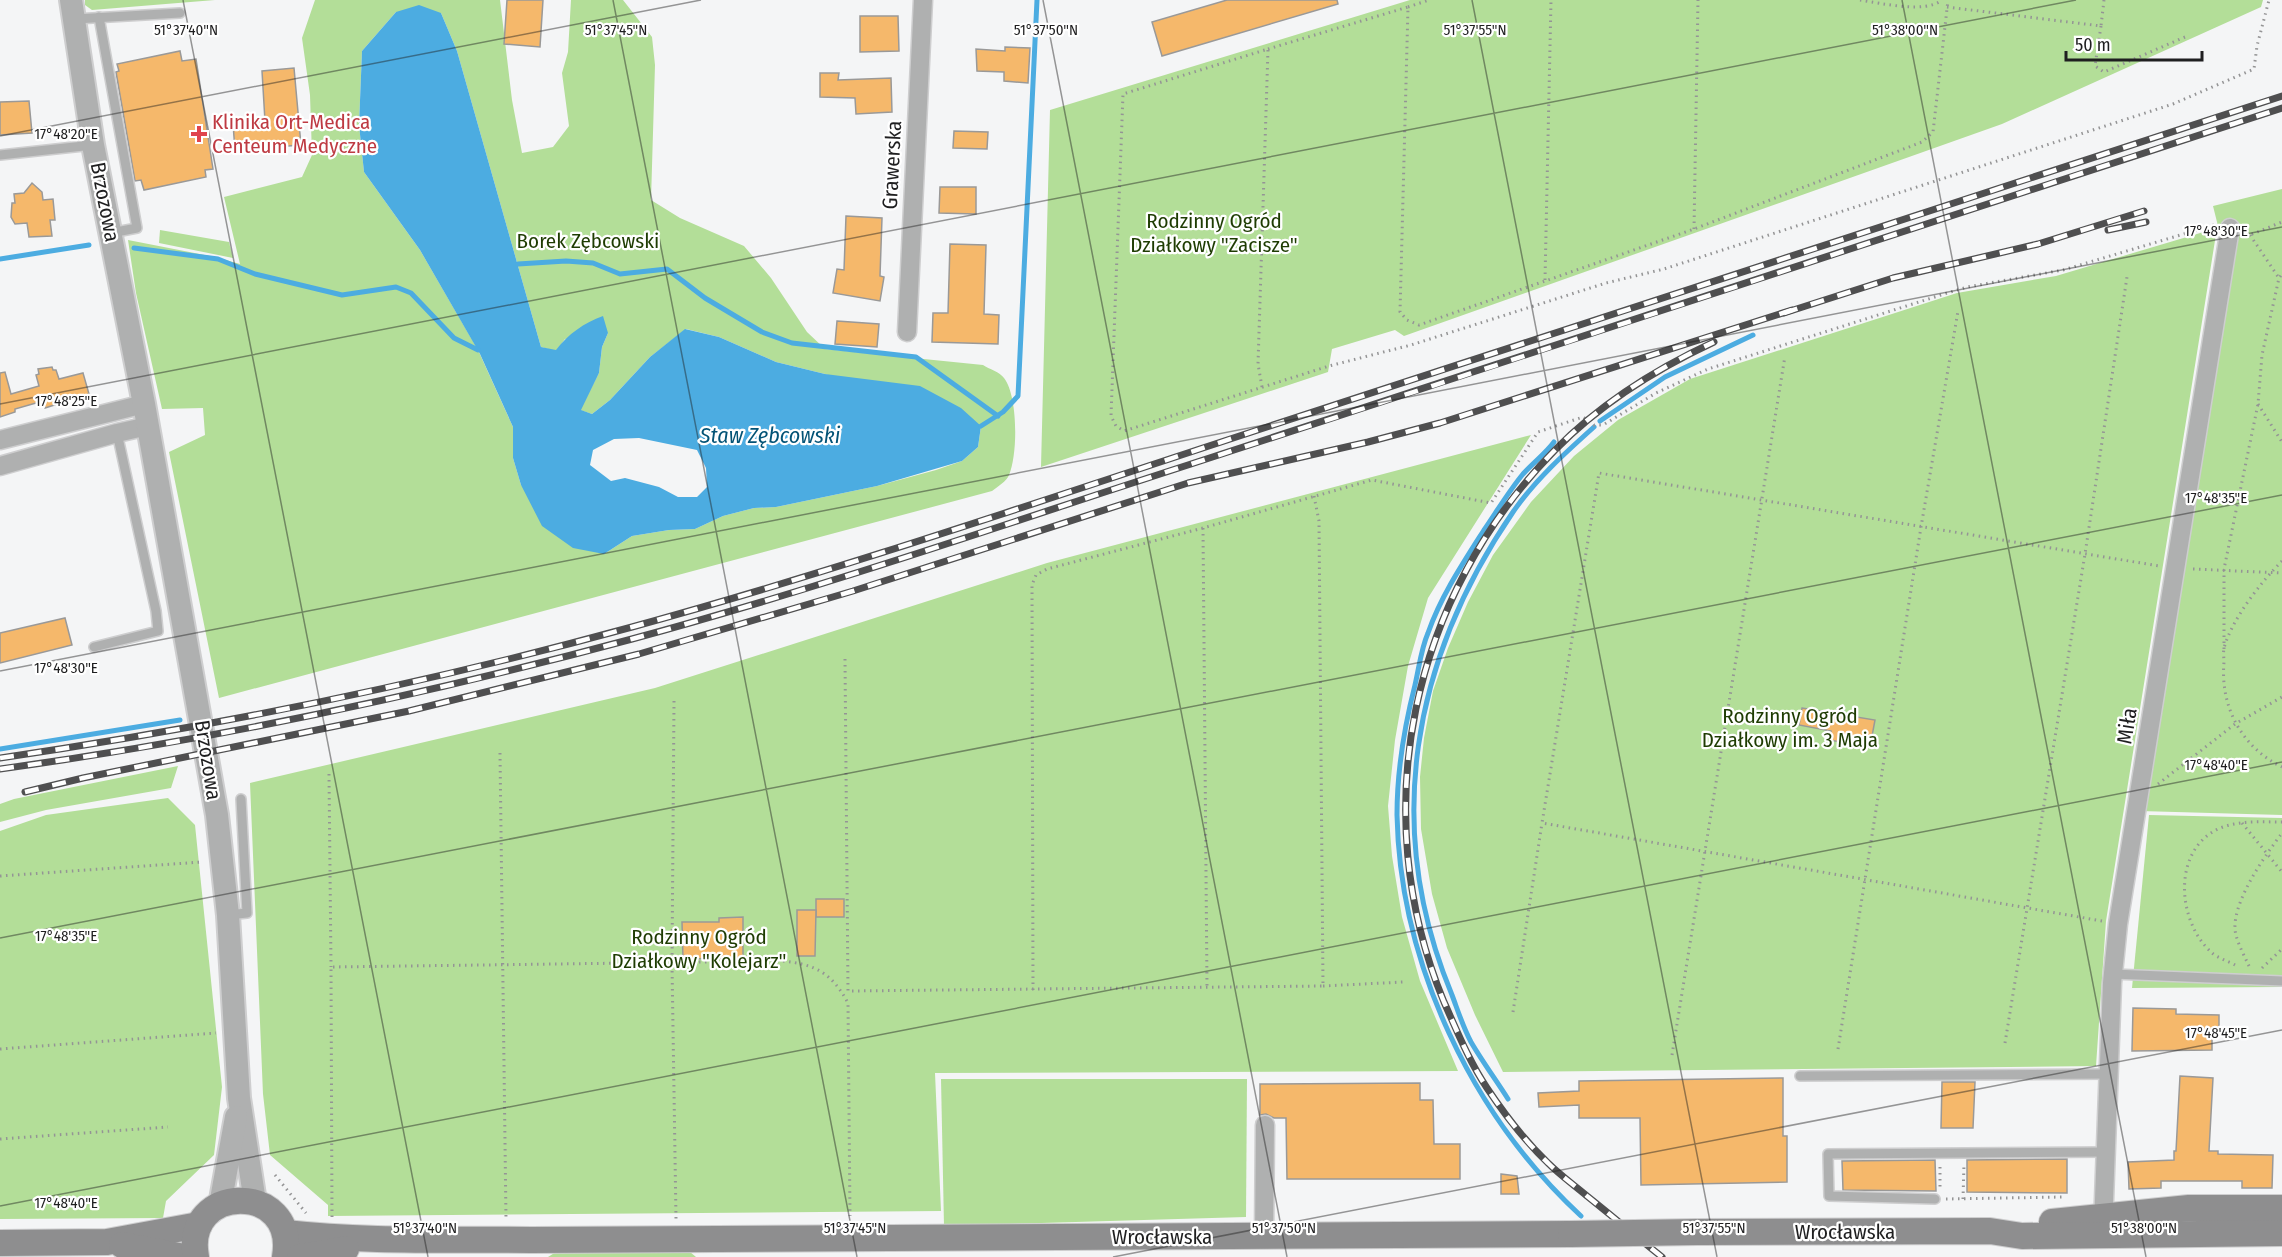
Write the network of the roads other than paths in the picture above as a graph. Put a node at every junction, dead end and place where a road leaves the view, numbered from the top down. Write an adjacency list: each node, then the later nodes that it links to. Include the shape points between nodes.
1 (923, 0): 9 (street, Grawerska)
2 (72, 10): 4 (lane); 5 (street, Brzozowa)
3 (180, 13): 4 (lane)
4 (99, 17): 8 (lane, via 137,228)
5 (93, 145): 6 (lane); 8 (street, Brzozowa)
6 (0, 155)
7 (2230, 228): 18 (street, Miła, via 2168,568)
8 (111, 233): 10 (street, Brzozowa)
9 (907, 332)
10 (144, 404): 11 (street, Brzozowa); 13 (street)
11 (148, 426): 12 (street); 17 (street, Brzozowa, via 203,728 224,859)
12 (117, 433): 14 (street); 15 (lane, via 158,631)
13 (0, 440)
14 (0, 466)
15 (94, 647)
16 (241, 800): 17 (lane, via 247,913)
17 (228, 915): 22 (street, Brzozowa)
18 (2113, 974): 19 (lane); 20 (street, Miła)
19 (2282, 981)
20 (2110, 1074): 21 (lane); 24 (street, Miła)
21 (1800, 1076)
22 (239, 1098): 26 (street, Brzozowa); 27 (street, Brzozowa)
23 (1265, 1125): 32 (street)
24 (2107, 1152): 25 (lane, via 1828,1154 1829,1196); 29 (street, Miła)
25 (1935, 1199)
26 (255, 1202): 27 (main road, via 237,1200); 36 (main road, via 279,1220)
27 (220, 1204): 30 (main road)
28 (2282, 1208): 29 (main road, Wrocławska, via 2189,1208)
29 (2104, 1215): 31 (main road, Wrocławska); 32 (main road, Wrocławska, bridge, via 2022,1236 1990,1231)
30 (199, 1225): 34 (main road); 40 (main road)
31 (2282, 1233)
32 (1264, 1236): 37 (main road, Wrocławska)
33 (405, 1240): 36 (main road, Wrocławska); 38 (main road, Wrocławska); 41 (main road, Wrocławska)
34 (107, 1242): 35 (main road); 39 (main road)
35 (0, 1243)
36 (285, 1245)
37 (816, 1248): 38 (main road, Wrocławska)
38 (531, 1249)
39 (184, 1257)
40 (196, 1257)
41 (300, 1257)

